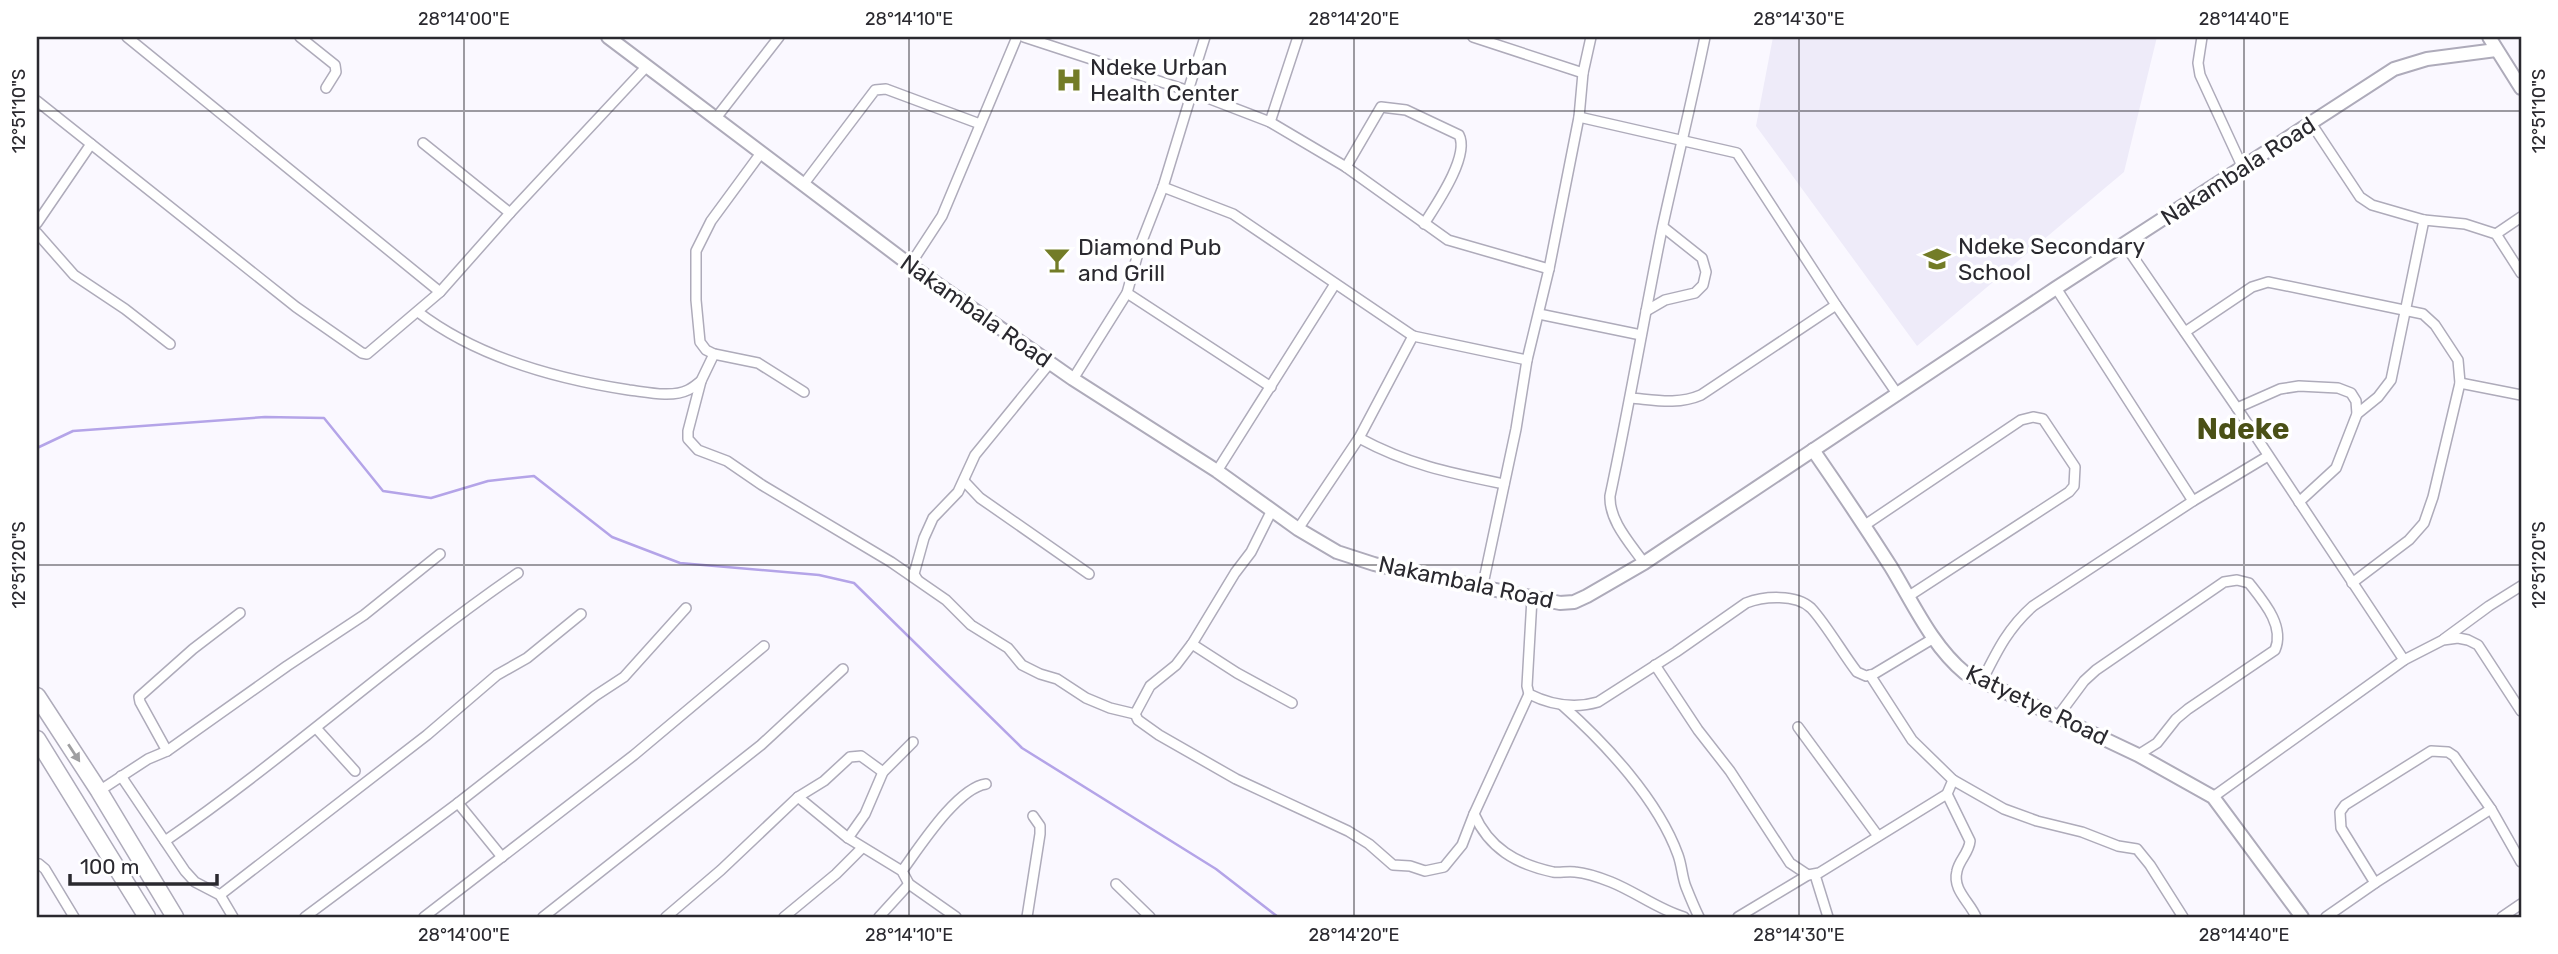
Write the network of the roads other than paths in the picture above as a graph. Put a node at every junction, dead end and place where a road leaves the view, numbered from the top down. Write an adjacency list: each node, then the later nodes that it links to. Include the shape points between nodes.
1 (127, 37): 48 (street)
2 (300, 37): 17 (street, via 335,65)
3 (608, 37): 15 (main road, Nakambala Road)
4 (779, 37): 22 (street)
5 (1017, 37): 25 (street)
6 (1024, 37): 19 (street)
7 (1205, 37): 19 (street)
8 (1298, 37): 23 (street)
9 (1473, 37): 16 (street)
10 (1591, 37): 16 (street)
11 (1705, 37): 26 (street)
12 (2202, 37): 30 (street, via 2200,75)
13 (2488, 37): 14 (main road)
14 (2496, 50): 18 (main road); 24 (main road, Nakambala Road, via 2427,59 2393,69)
15 (647, 66): 22 (main road, Nakambala Road); 34 (street)
16 (1583, 73): 21 (street)
17 (326, 88)
18 (2521, 88)
19 (1190, 91): 23 (street); 33 (street)
20 (37, 101): 28 (street)
21 (1579, 117): 26 (street); 44 (street)
22 (716, 118): 29 (main road, Nakambala Road)
23 (1270, 122): 31 (street)
24 (2312, 123): 30 (main road, Nakambala Road); 36 (street, via 2360,198)
25 (980, 124): 32 (street, via 886,89 875,90); 43 (street, via 942,216)
26 (1683, 142): 39 (street); 50 (street, via 1737,153)
27 (423, 143): 34 (street)
28 (91, 144): 37 (street); 53 (street, via 362,354 372,352)
29 (761, 153): 32 (main road, Nakambala Road); 59 (street, via 711,220 695,251 701,342)
30 (2242, 166): 42 (main road, Nakambala Road)
31 (1346, 167): 38 (street); 38 (street, via 1381,107 1406,110 1459,135 1462,144 1453,175)
32 (803, 185): 43 (main road, Nakambala Road)
33 (1163, 187): 46 (street, via 1233,214); 49 (street)
34 (510, 212): 48 (street)
35 (2521, 217): 41 (street)
36 (2424, 220): 41 (street, via 2465,224); 51 (street)
37 (37, 223)
38 (1424, 224): 44 (street, via 1448,240)
39 (1663, 227): 52 (street); 52 (street, via 1702,258 1706,272 1695,293 1665,300)
40 (37, 233): 58 (street, via 74,275)
41 (2496, 234): 45 (street)
42 (2125, 245): 47 (main road, Nakambala Road); 55 (street)
43 (910, 265): 61 (main road, Nakambala Road)
44 (1549, 269): 54 (street)
45 (2521, 273)
46 (1335, 284): 57 (street); 65 (street)
47 (2056, 288): 67 (main road, Nakambala Road); 78 (street)
48 (440, 292): 53 (street)
49 (1127, 293): 62 (street); 65 (street)
50 (1836, 305): 67 (street); 69 (street, via 1701,395 1675,402)
51 (2406, 309): 55 (street, via 2268,282); 64 (street, via 2423,314 2448,342 2458,360); 71 (street, via 2391,380)
52 (1646, 311): 56 (street)
53 (418, 312): 63 (street, via 440,328 544,374 666,393 690,390)
54 (1539, 314): 56 (street); 60 (street)
55 (2185, 332): 70 (street)
56 (1641, 335): 69 (street)
57 (1413, 336): 60 (street); 72 (street)
58 (170, 344)
59 (714, 354): 63 (street); 66 (street, via 758,363)
60 (1527, 360): 77 (street)
61 (1049, 363): 62 (main road, Nakambala Road); 76 (street, via 975,455)
62 (1073, 379): 75 (main road, Nakambala Road)
63 (701, 381): 87 (street, via 688,430 688,439 698,450 727,461)
64 (2460, 383): 68 (street); 88 (street, via 2424,523)
65 (1271, 387): 75 (street)
66 (804, 392)
67 (1898, 395): 73 (main road, Nakambala Road)
68 (2521, 395)
69 (1631, 398): 84 (street, via 1609,508)
70 (2237, 408): 71 (street, via 2280,389 2315,386 2351,393); 74 (street)
71 (2357, 414): 79 (street, via 2336,468)
72 (1359, 438): 77 (street, via 1419,465); 82 (street)
73 (1813, 450): 81 (main road, Katyetye Road); 84 (main road, Nakambala Road)
74 (2268, 456): 78 (street); 79 (street)
75 (1217, 471): 80 (main road, Nakambala Road)
76 (964, 481): 86 (street); 87 (street, via 933,518 914,575)
77 (1504, 484): 90 (street)
78 (2193, 501): 104 (street, via 2025,613 2002,642)
79 (2298, 502): 88 (street)
80 (1272, 510): 82 (main road, Nakambala Road); 98 (street)
81 (1865, 525): 91 (main road, Katyetye Road); 91 (street, via 2021,420 2043,419 2075,467 2074,486 2068,492)
82 (1298, 529): 90 (main road, Nakambala Road, via 1336,552)
83 (440, 554): 116 (street, via 364,615)
84 (1644, 563): 92 (main road, Nakambala Road, via 1574,602)
85 (518, 573): 113 (street)
86 (1089, 575)
87 (918, 580): 110 (street, via 971,625 1008,648 1022,665 1086,698)
88 (2352, 583): 100 (street)
89 (2521, 586): 97 (street)
90 (1482, 589): 92 (main road, Nakambala Road)
91 (1909, 596): 96 (main road, Katyetye Road)
92 (1532, 598): 105 (street)
93 (686, 608): 127 (street, via 624,677)
94 (240, 613): 116 (street, via 139,697)
95 (581, 614): 143 (street)
96 (1934, 638): 103 (street); 104 (main road, Katyetye Road, via 1953,663)
97 (2443, 640): 100 (street); 109 (street, via 2468,640 2478,645)
98 (1192, 644): 107 (street); 110 (street, via 1150,687)
99 (764, 646): 135 (street)
100 (2404, 660): 126 (street)
101 (1655, 665): 103 (street, via 1746,603 1777,598 1810,607 1857,672); 108 (street, via 1598,702); 139 (street, via 1790,863)
102 (843, 669): 152 (street, via 761,745)
103 (1870, 675): 121 (street, via 1912,740)
104 (1982, 681): 111 (main road, Katyetye Road)
105 (1529, 694): 108 (street); 129 (street)
106 (37, 696): 123 (highway, one-way to 123)
107 (1292, 702)
108 (1562, 705): 160 (street, via 1587,727 1650,804 1678,855)
109 (2521, 711)
110 (1135, 714): 129 (street, via 1159,735 1236,779 1348,831 1393,865 1425,871 1444,867 1462,845)
111 (2059, 716): 117 (main road, Katyetye Road); 117 (street, via 2084,681 2110,659 2224,582 2249,583 2279,628 2275,650 2188,709 2157,744)
112 (1798, 727): 131 (street)
113 (316, 728): 118 (street); 133 (street)
114 (37, 738): 147 (highway)
115 (913, 742): 119 (street)
116 (167, 751): 120 (street)
117 (2138, 755): 126 (main road, Katyetye Road)
118 (355, 771)
119 (884, 772): 125 (street, via 855,755); 132 (street)
120 (121, 776): 123 (street); 133 (street)
121 (1953, 780): 124 (street); 164 (street, via 2004,809 2137,849)
122 (986, 784): 138 (street, via 977,785 947,812)
123 (99, 790): 148 (highway)
124 (1947, 794): 131 (street); 163 (street, via 1970,841 1956,880)
125 (798, 797): 132 (street); 153 (street)
126 (2213, 797): 145 (main road, Katyetye Road)
127 (458, 803): 135 (street); 150 (street)
128 (2491, 809): 136 (street); 140 (street); 140 (street, via 2454,756 2440,750 2431,751 2345,805 2340,812 2341,828)
129 (1474, 814): 159 (street, via 1488,839 1507,854 1555,872 1576,872 1608,881)
130 (1033, 816): 157 (street, via 1040,834)
131 (1878, 836): 139 (street)
132 (848, 838): 134 (street)
133 (165, 841): 143 (street, via 195,882)
134 (862, 848): 138 (street); 154 (street)
135 (502, 857): 151 (street)
136 (2521, 862)
137 (37, 866): 146 (street, via 45,869)
138 (902, 871): 141 (street)
139 (1811, 875): 161 (street); 162 (street)
140 (2375, 883): 165 (street)
141 (909, 884): 155 (street); 156 (street)
142 (1116, 884): 158 (street)
143 (220, 895): 149 (street)
144 (2521, 904): 166 (street)
145 (2298, 916)
146 (74, 917)
147 (147, 917)
148 (176, 917)
149 (233, 917)
150 (305, 917)
151 (424, 917)
152 (543, 917)
153 (666, 917)
154 (784, 917)
155 (879, 917)
156 (956, 917)
157 (1027, 917)
158 (1150, 917)
159 (1684, 917)
160 (1699, 917)
161 (1738, 917)
162 (1828, 917)
163 (1976, 917)
164 (2183, 917)
165 (2326, 917)
166 (2502, 917)

